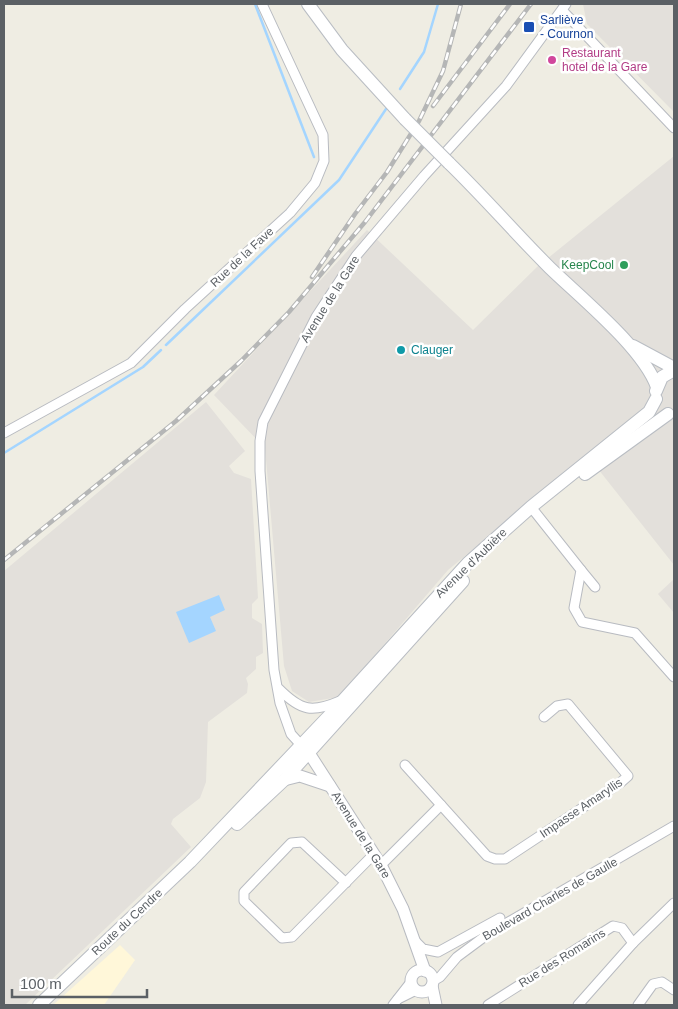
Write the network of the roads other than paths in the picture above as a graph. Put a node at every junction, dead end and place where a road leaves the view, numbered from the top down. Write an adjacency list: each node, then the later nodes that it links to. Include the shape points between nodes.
1 (262, 4): 9 (street, Rue de la Fave, via 323,135 324,161 315,183 290,214 131,363)
2 (308, 4): 5 (main road, bridge, via 342,50 405,118)
3 (564, 7): 4 (street); 14 (street, Avenue de la Gare, via 506,86 356,256 316,317 263,422 260,472 274,670)
4 (674, 128)
5 (624, 341): 6 (main road); 7 (main road, via 652,374)
6 (674, 369): 7 (main road, Avenue d'Aubière, via 662,377)
7 (656, 393): 8 (main road, via 661,408); 10 (main road, Avenue d'Aubière, via 649,412)
8 (671, 415): 10 (main road, Avenue d'Aubière)
9 (4, 433)
10 (533, 511): 11 (street); 15 (main road, Avenue d'Aubière, via 468,564); 17 (main road, Avenue d'Aubière, via 472,570)
11 (581, 570): 12 (street); 13 (street, via 574,608 582,622 635,633)
12 (595, 587)
13 (674, 677)
14 (279, 690): 15 (street, via 292,703 306,709 322,708); 17 (street, Avenue de la Gare, via 291,734)
15 (343, 700): 17 (main road, Avenue d'Aubière)
16 (544, 717): 21 (street, Impasse Amaryllis, via 557,706 568,704 628,776 505,859 487,856)
17 (305, 749): 19 (main road, Route du Cendre); 20 (street, Avenue de la Gare); 24 (main road, Route du Cendre)
18 (405, 765): 21 (street, Impasse Amaryllis)
19 (284, 780): 20 (street, via 300,776); 24 (main road, Route du Cendre)
20 (330, 786): 23 (street, Avenue de la Gare)
21 (441, 805): 25 (street)
22 (674, 826): 31 (street, Boulevard Charles de Gaulle, via 488,934 457,957 440,977)
23 (374, 854): 25 (street, Avenue de la Gare); 26 (street)
24 (190, 862): 34 (main road, Route du Cendre)
25 (381, 865): 29 (street, Avenue de la Gare, via 403,908)
26 (346, 883): 26 (street, via 292,937 286,939 244,901 244,892 291,843 302,842)
27 (674, 902): 30 (street)
28 (500, 918): 29 (street, Boulevard Charles de Gaulle, via 438,952 423,949)
29 (414, 940): 31 (street, Avenue de la Gare)
30 (633, 943): 37 (street, Rue des Romarins, via 622,928 614,926); 38 (street)
31 (422, 982): 33 (street, Boulevard Charles de Gaulle); 35 (street, Avenue de la Gare); 36 (street, Avenue de la Gare)
32 (674, 990): 39 (street, via 662,982 653,984)
33 (395, 1002)
34 (40, 1004)
35 (429, 1005)
36 (436, 1005)
37 (488, 1005)
38 (578, 1005)
39 (638, 1005)

